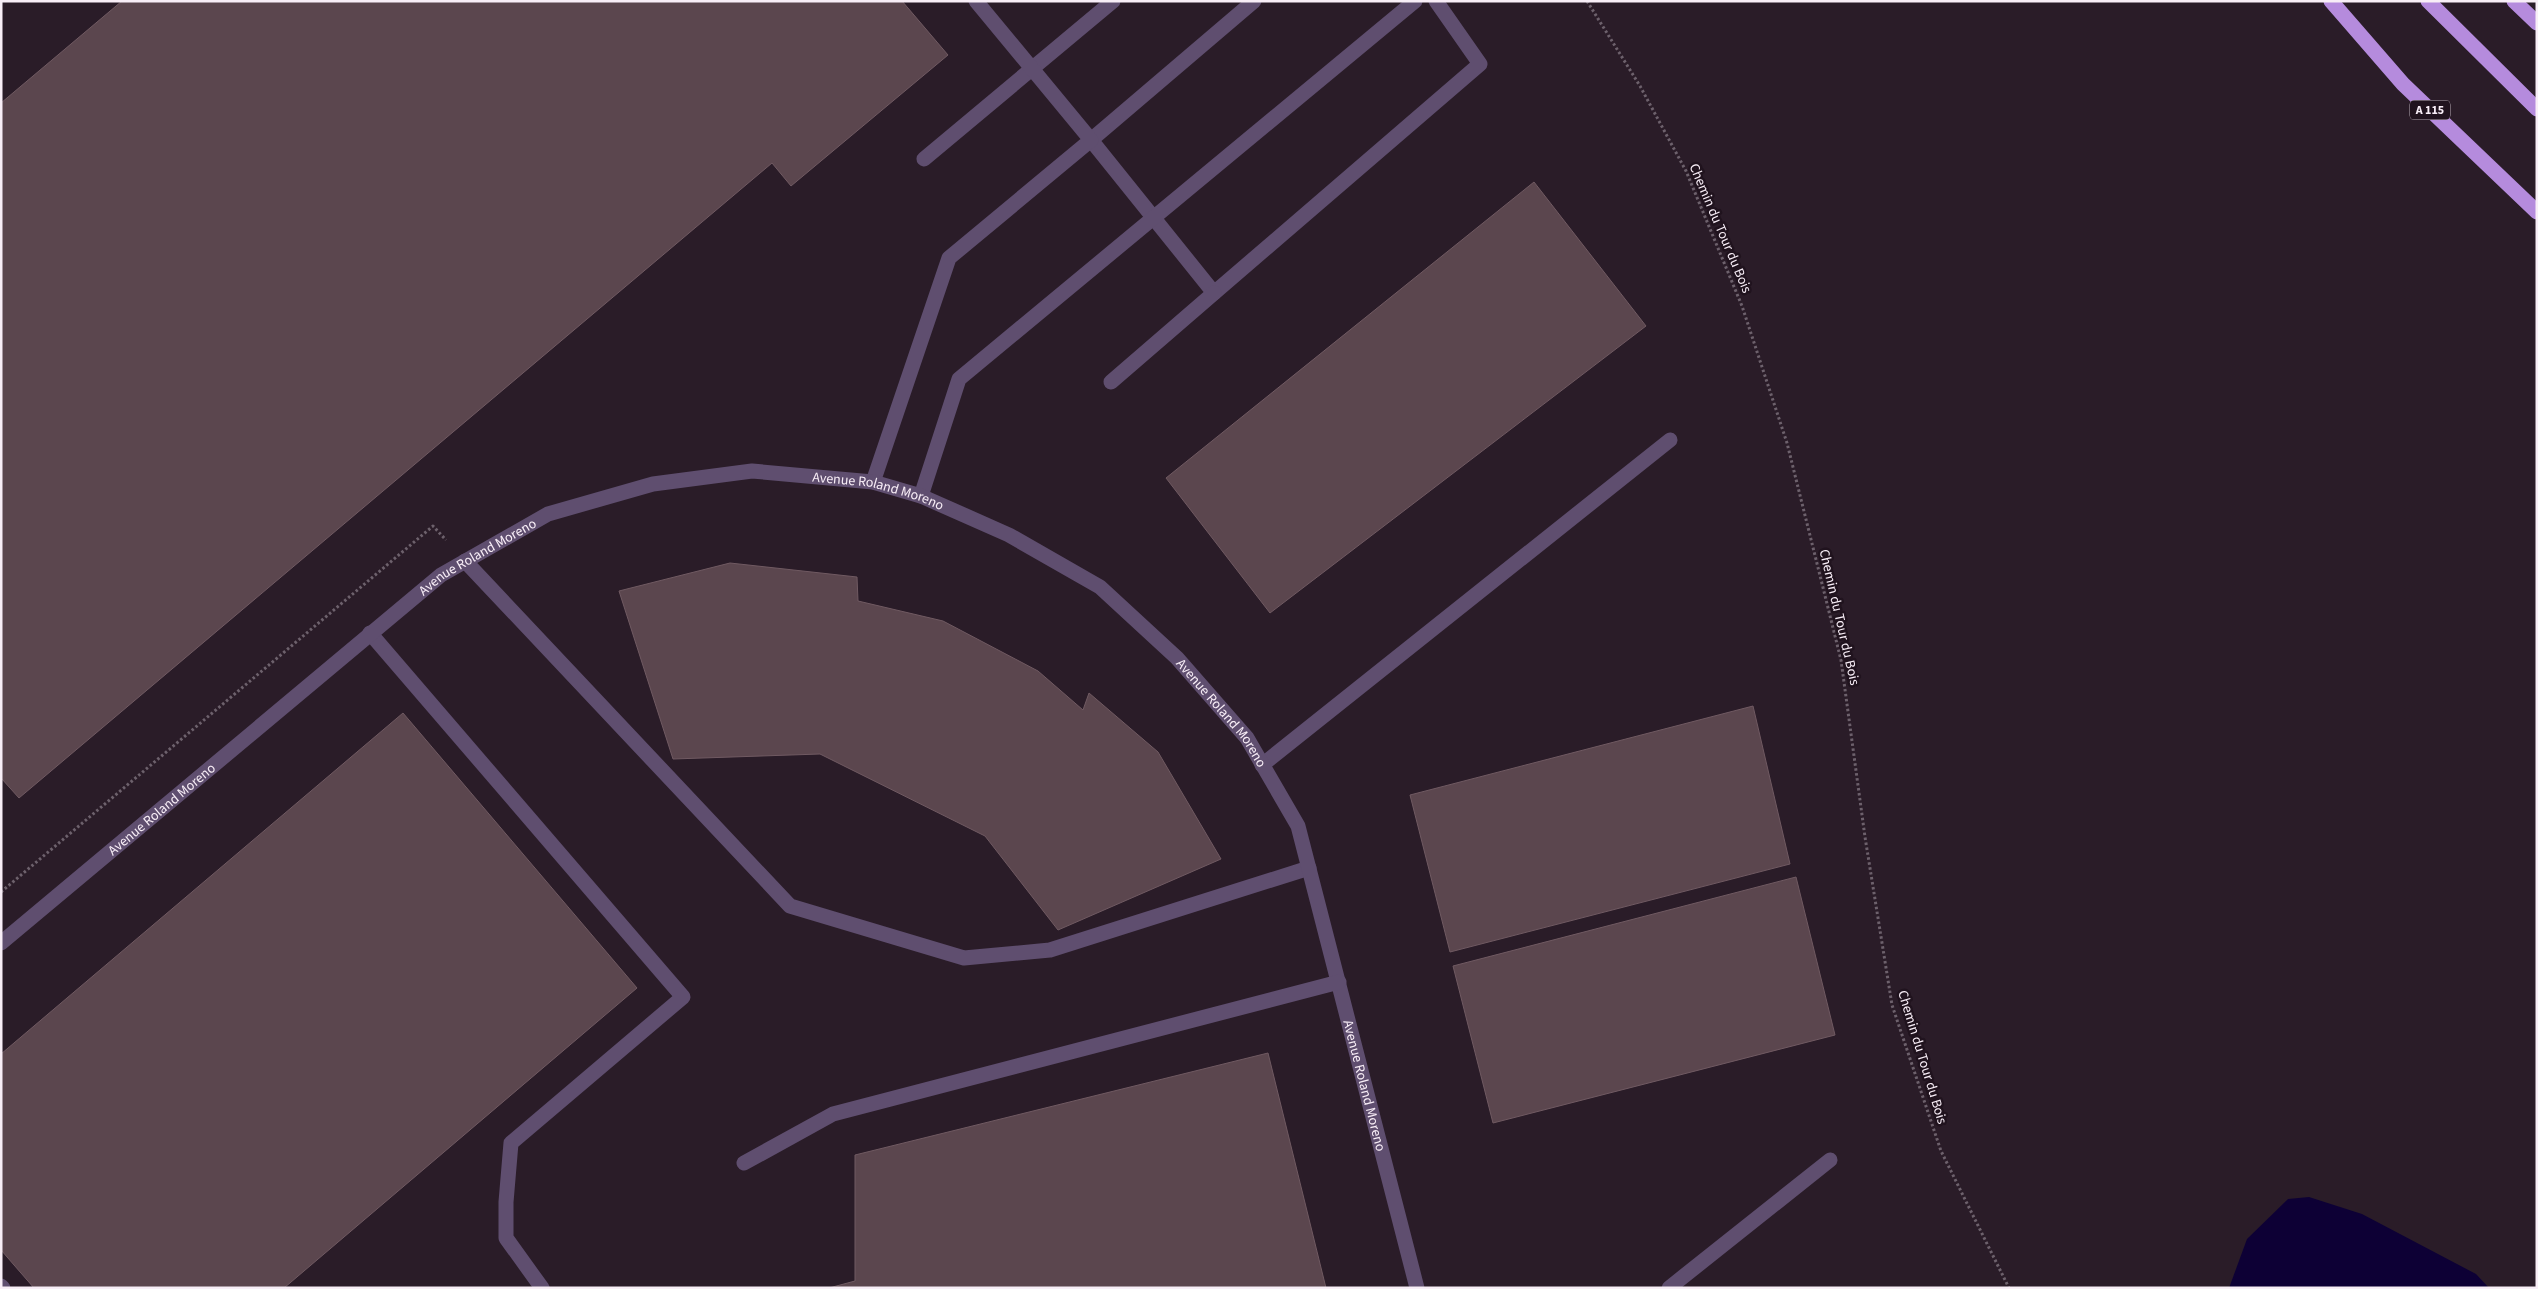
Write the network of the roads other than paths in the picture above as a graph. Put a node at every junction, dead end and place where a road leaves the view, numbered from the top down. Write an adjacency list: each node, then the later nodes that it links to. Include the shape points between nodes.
1 (976, 1): 10 (street)
2 (1113, 1): 10 (street)
3 (1254, 1): 12 (street)
4 (1415, 1): 15 (street)
5 (1436, 1): 16 (street, via 1480,64)
6 (2331, 1): 14 (highway, A 115, via 2403,84)
7 (2428, 1): 11 (highway)
8 (2514, 1): 9 (highway)
9 (2537, 23)
10 (1033, 70): 12 (street); 13 (street)
11 (2537, 109)
12 (1091, 140): 15 (street); 19 (street, via 949,258)
13 (924, 159)
14 (2537, 212)
15 (1153, 218): 16 (street); 20 (street, via 959,379)
16 (1214, 293): 17 (street)
17 (1111, 382)
18 (1670, 440): 23 (street)
19 (873, 482): 20 (street, Avenue Roland Moreno); 21 (street, Avenue Roland Moreno, via 752,471 653,484 548,514)
20 (921, 496): 23 (street, Avenue Roland Moreno, via 1009,535 1100,587 1177,658 1247,738)
21 (465, 561): 22 (street, Avenue Roland Moreno, via 440,575); 24 (street, via 790,906 964,958 1050,950)
22 (370, 633): 25 (street, Avenue Roland Moreno); 29 (street, via 684,997 511,1143 506,1238)
23 (1262, 765): 24 (street, Avenue Roland Moreno, via 1298,826)
24 (1309, 868): 26 (street, Avenue Roland Moreno)
25 (1, 943)
26 (1338, 982): 28 (street, via 833,1114); 30 (street, Avenue Roland Moreno)
27 (1830, 1160): 31 (street)
28 (744, 1163)
29 (542, 1288)
30 (1417, 1288)
31 (1669, 1288)

